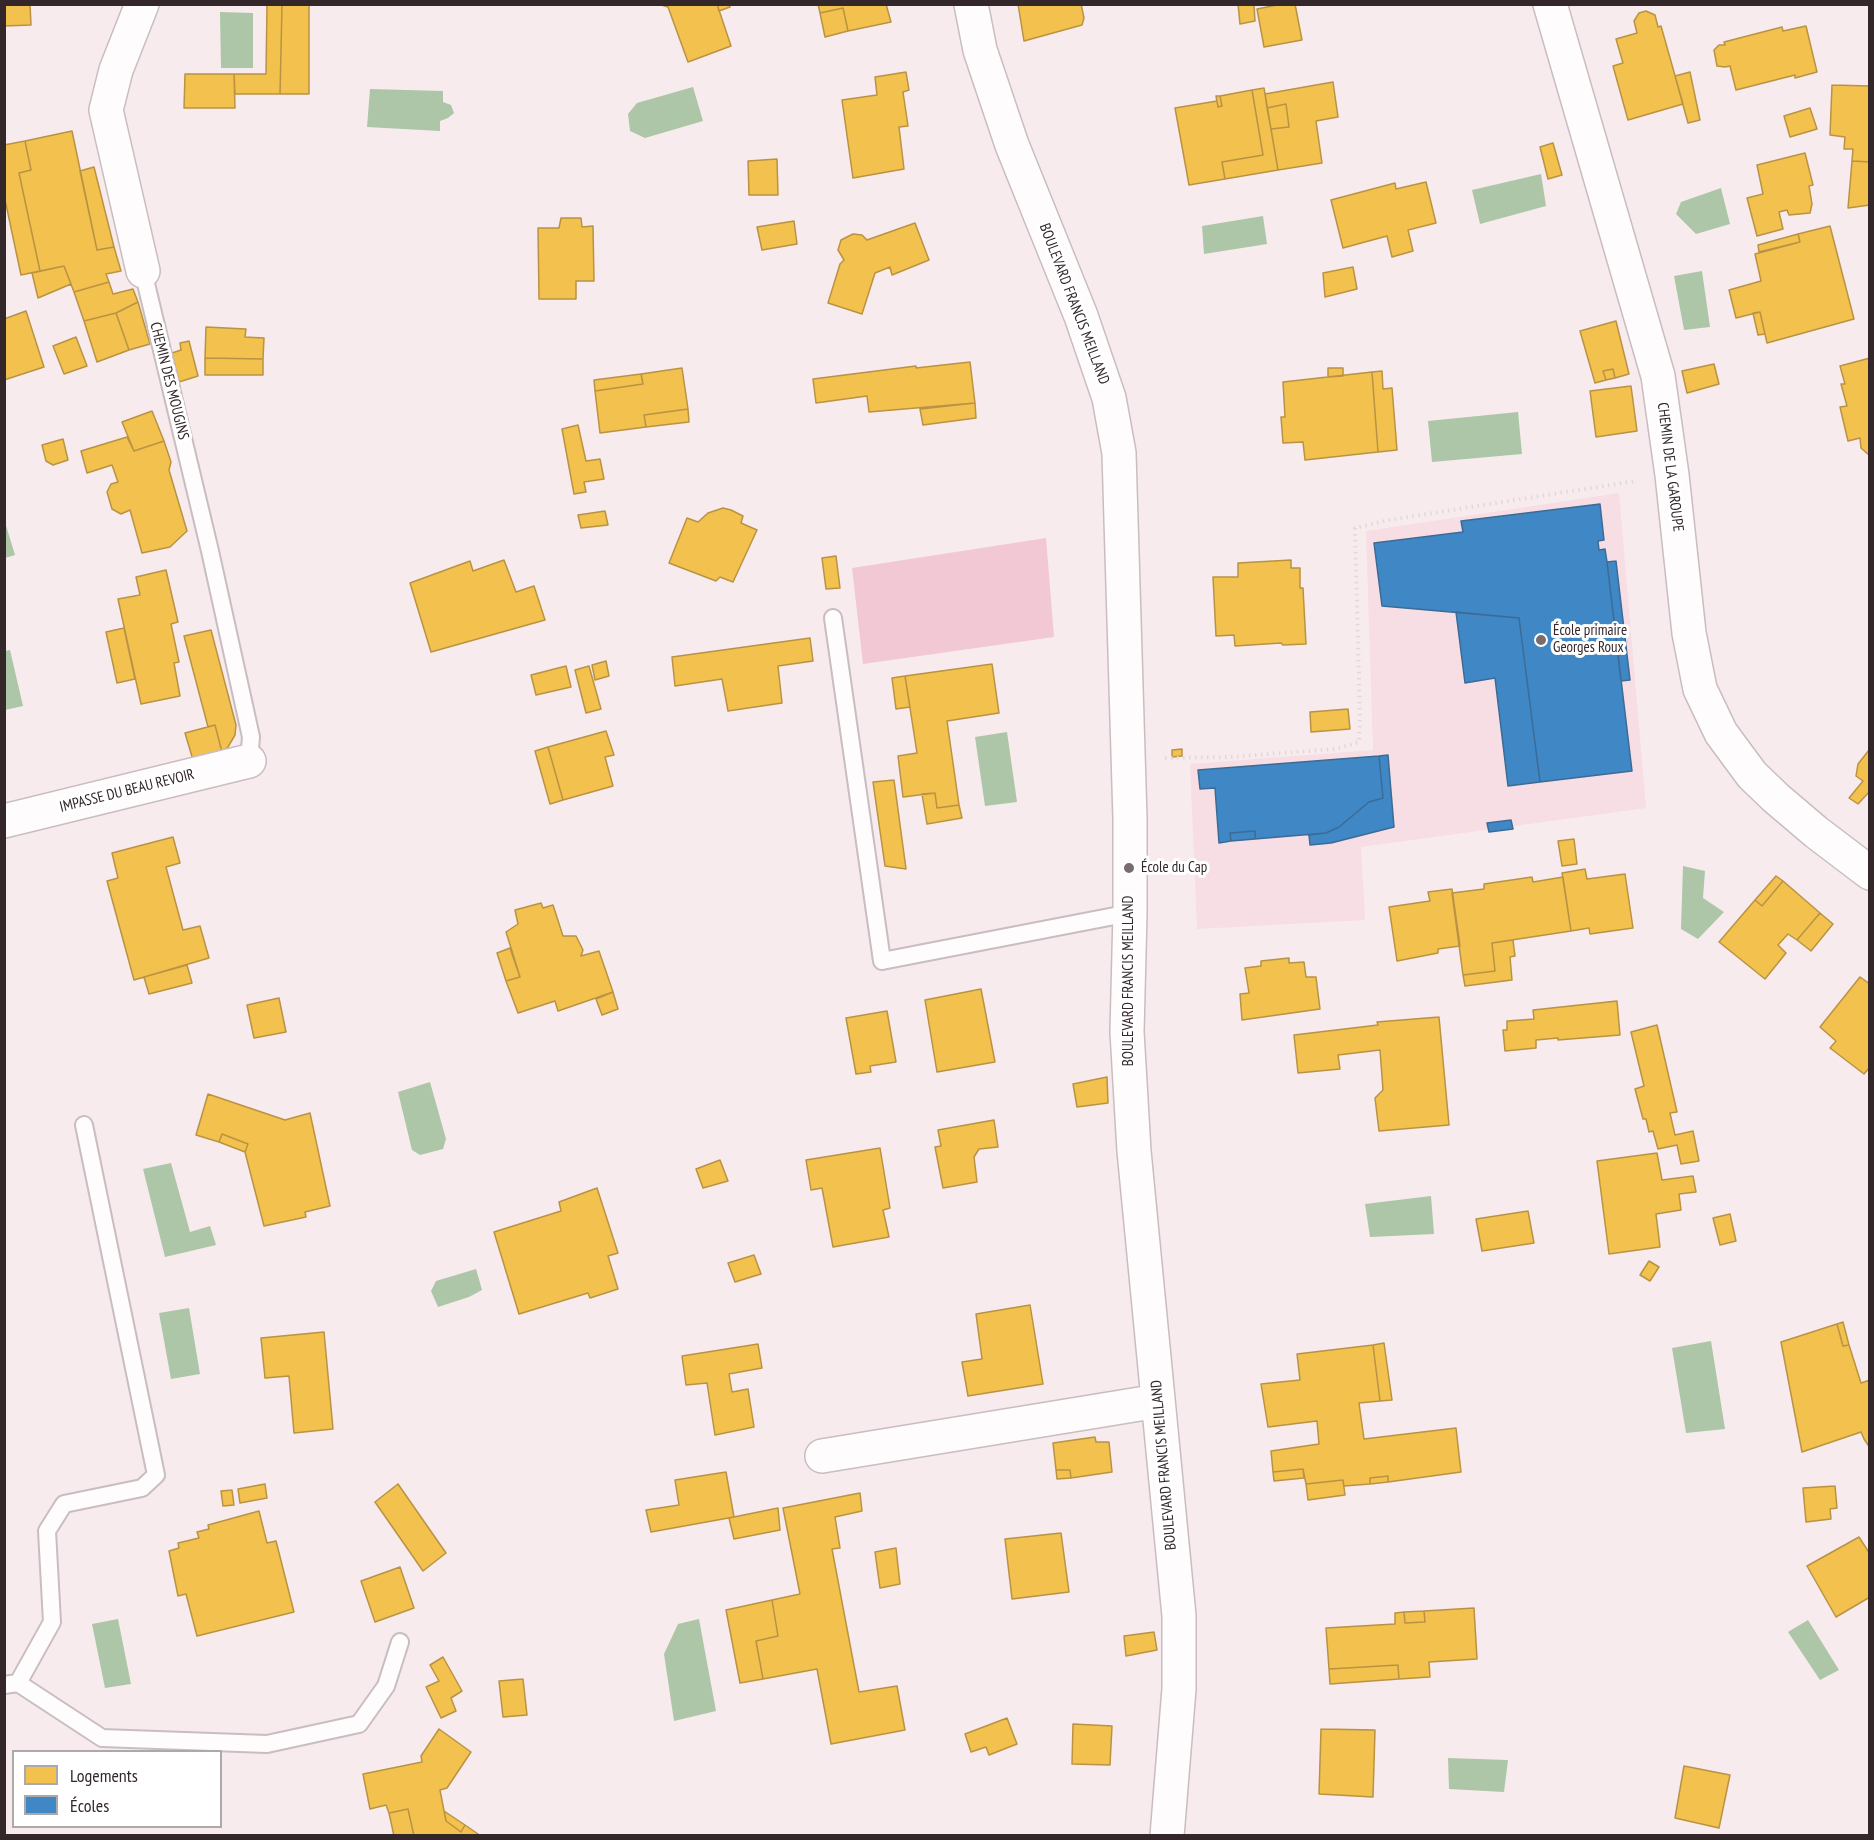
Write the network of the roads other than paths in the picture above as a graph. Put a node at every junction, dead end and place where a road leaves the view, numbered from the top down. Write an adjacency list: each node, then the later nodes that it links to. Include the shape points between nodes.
1 (142, 4): 4 (street, CHEMIN DES MOUGINS, via 116,70 106,110)
2 (971, 4): 9 (street, BOULEVARD FRANCIS MEILLAND, via 980,50 1012,145 1081,316 1109,399 1119,453)
3 (1550, 4): 8 (street, CHEMIN DE LA GAROUPE, via 1659,376 1689,633 1700,688 1721,733 1752,775)
4 (143, 271): 6 (lane, CHEMIN DES MOUGINS, via 251,737)
5 (833, 618): 9 (lane, via 882,960)
6 (249, 761): 7 (street, IMPASSE DU BEAU REVOIR)
7 (4, 821)
8 (1869, 873)
9 (1130, 913): 11 (street, BOULEVARD FRANCIS MEILLAND, via 1126,1032)
10 (84, 1125): 14 (lane, via 156,1475 142,1488 64,1504 47,1531 52,1622)
11 (1158, 1401): 12 (street); 15 (street, BOULEVARD FRANCIS MEILLAND, via 1179,1616 1179,1689)
12 (822, 1456)
13 (400, 1642): 14 (lane, via 386,1686 359,1724 267,1744 102,1738)
14 (11, 1684)
15 (1167, 1836)

